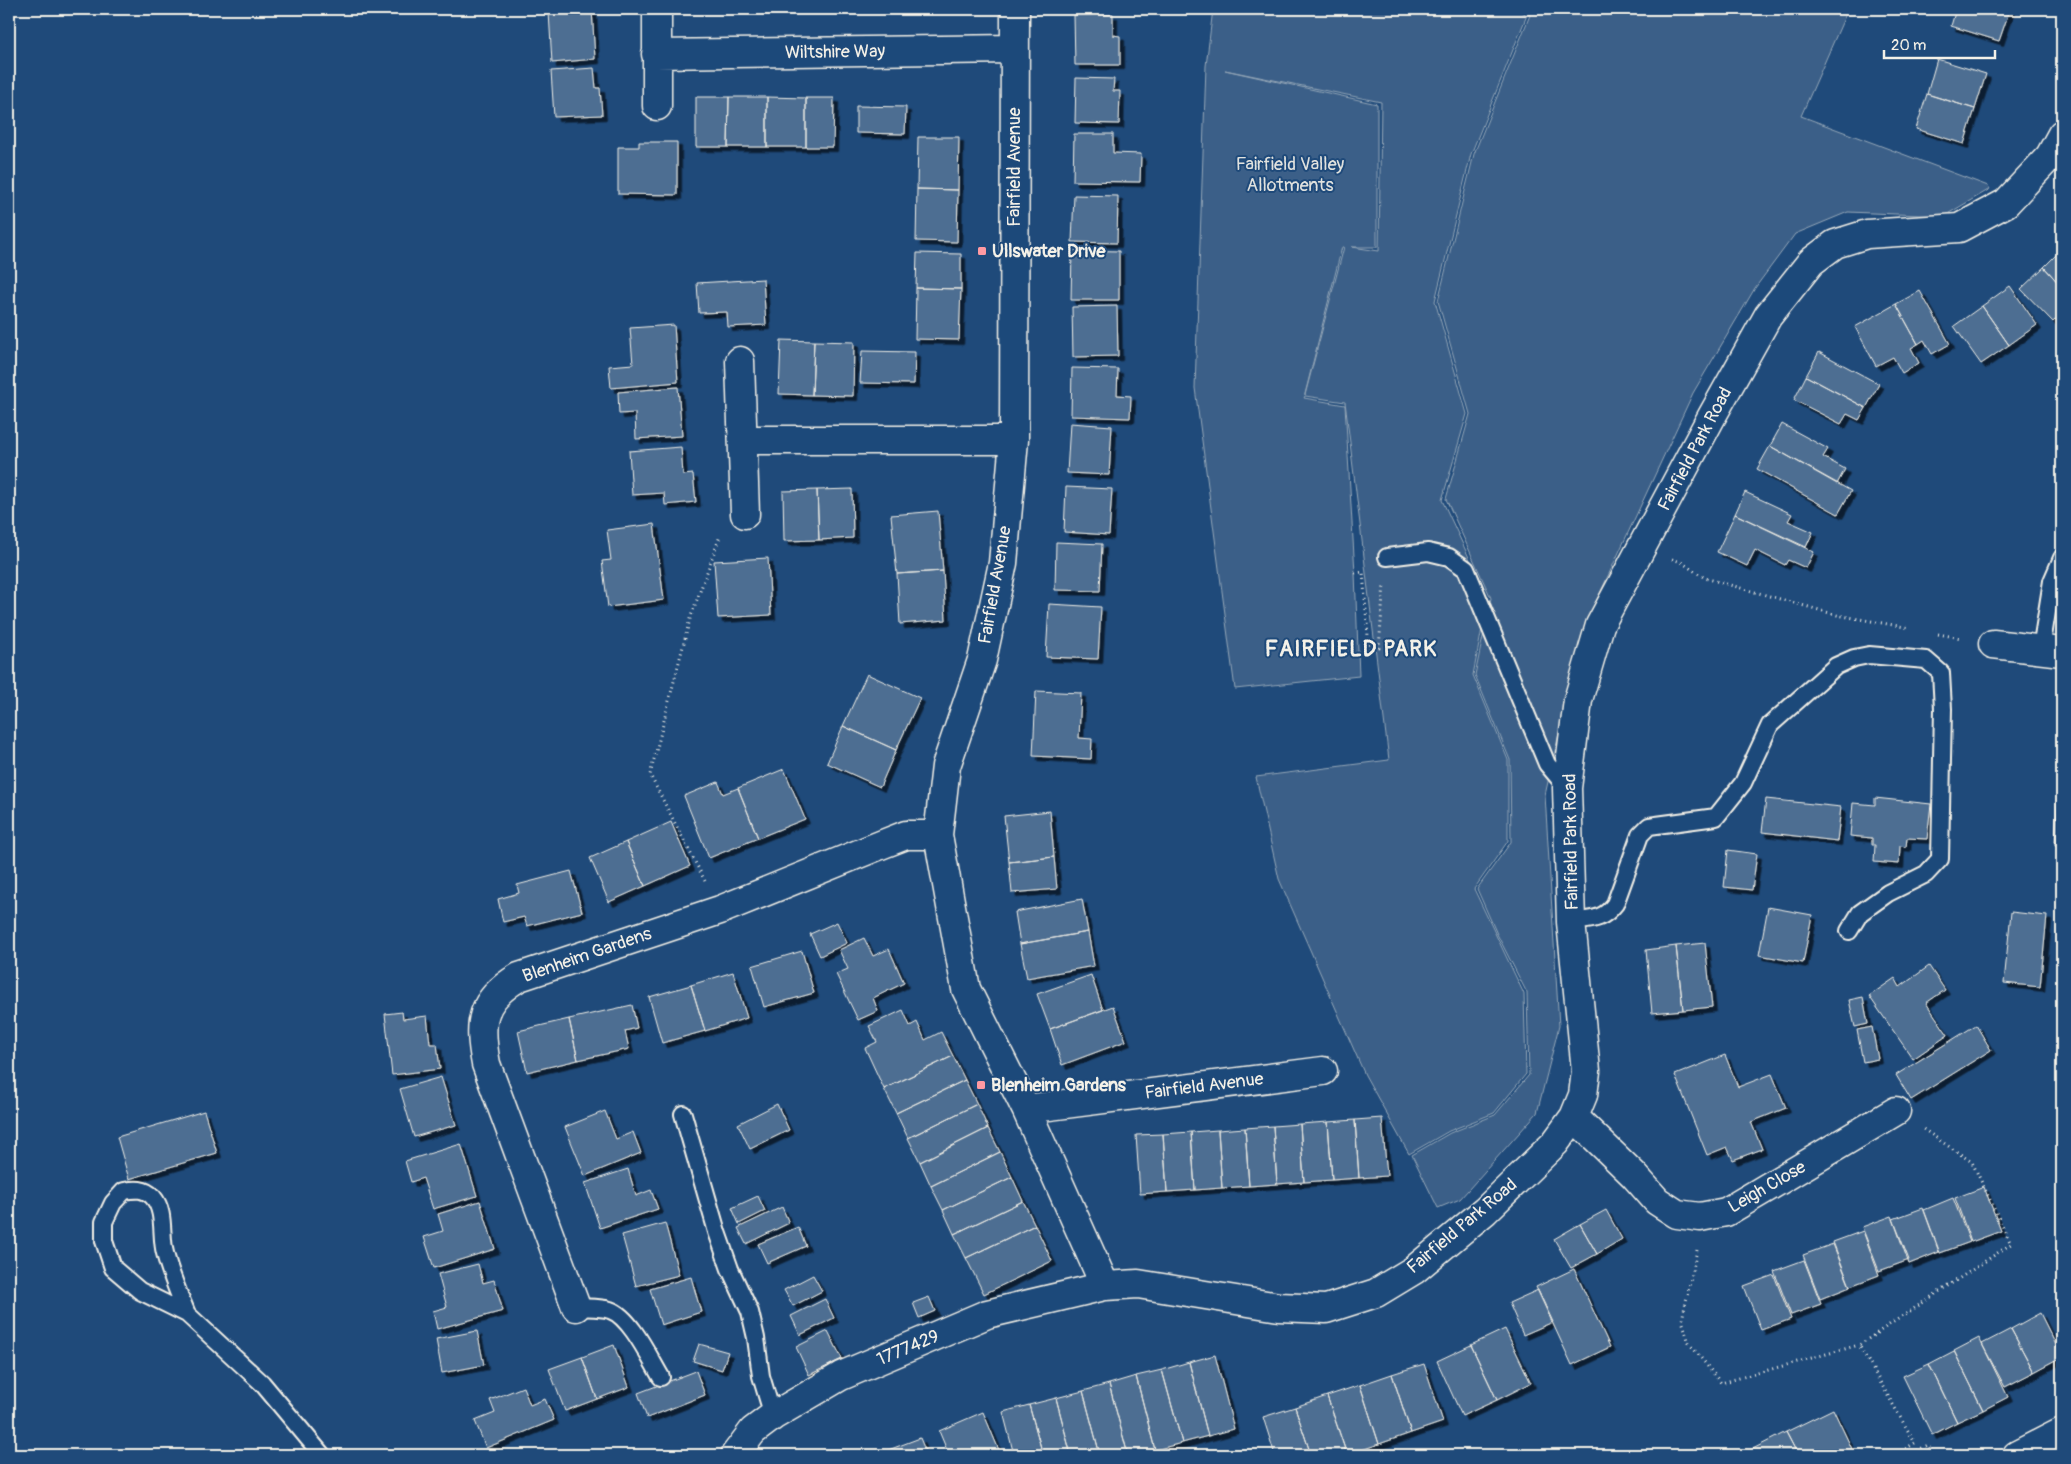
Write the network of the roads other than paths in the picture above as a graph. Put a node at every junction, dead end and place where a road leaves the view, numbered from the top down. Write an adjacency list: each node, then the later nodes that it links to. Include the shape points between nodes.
1 (656, 9): 4 (street)
2 (1015, 9): 3 (street, Fairfield Avenue)
3 (1014, 49): 4 (street, Wiltshire Way); 9 (street, Fairfield Avenue)
4 (656, 54): 5 (street)
5 (657, 106)
6 (2062, 134): 15 (street, Fairfield Park Road, via 2050,156 2006,203 1960,228 1867,234 1835,244 1811,262 1768,316 1600,625 1578,700)
7 (740, 361): 8 (street)
8 (743, 440): 9 (street); 10 (street)
9 (1014, 440): 16 (street, Fairfield Avenue, via 1003,563 982,660 946,766)
10 (745, 514)
11 (1387, 557): 15 (lane, via 1428,552 1449,557 1466,569 1548,764)
12 (2062, 558): 14 (lane, via 2052,581)
13 (1993, 644): 14 (street)
14 (2052, 651)
15 (1567, 788): 17 (street, Fairfield Park Road)
16 (938, 835): 20 (street, Fairfield Avenue, via 966,989); 25 (street, Blenheim Gardens, via 906,835 720,910 519,977 505,986 488,1005 481,1032 486,1064)
17 (1572, 922): 18 (lane, via 1608,913 1640,835 1649,826 1716,817 1743,783 1770,725 1836,666 1869,655 1926,660 1941,673 1940,859 1926,874 1860,913); 23 (street, Fairfield Park Road, via 1586,1070 1583,1095)
18 (1849, 931)
19 (1323, 1071): 20 (street, Fairfield Avenue)
20 (1026, 1109): 24 (street, Fairfield Avenue)
21 (1896, 1111): 23 (street, Leigh Close, via 1726,1212 1700,1216 1677,1214 1657,1201)
22 (683, 1114): 28 (lane, via 717,1232 750,1312 761,1376)
23 (1574, 1117): 24 (street, Fairfield Park Road, via 1555,1143 1485,1212 1414,1270 1376,1293 1326,1309 1279,1307 1138,1284)
24 (1105, 1286): 28 (street, 1777429, via 987,1314 840,1376)
25 (576, 1307): 27 (lane, via 610,1310 621,1315)
26 (187, 1314): 26 (lane, via 140,1291 113,1268 104,1241 104,1222 124,1190 140,1189 153,1197 161,1216 164,1250 171,1276); 30 (lane, via 262,1383)
27 (662, 1377)
28 (773, 1416): 31 (street, 1777429, via 753,1431)
29 (2062, 1432): 32 (street)
30 (322, 1455)
31 (735, 1455)
32 (2017, 1455)

